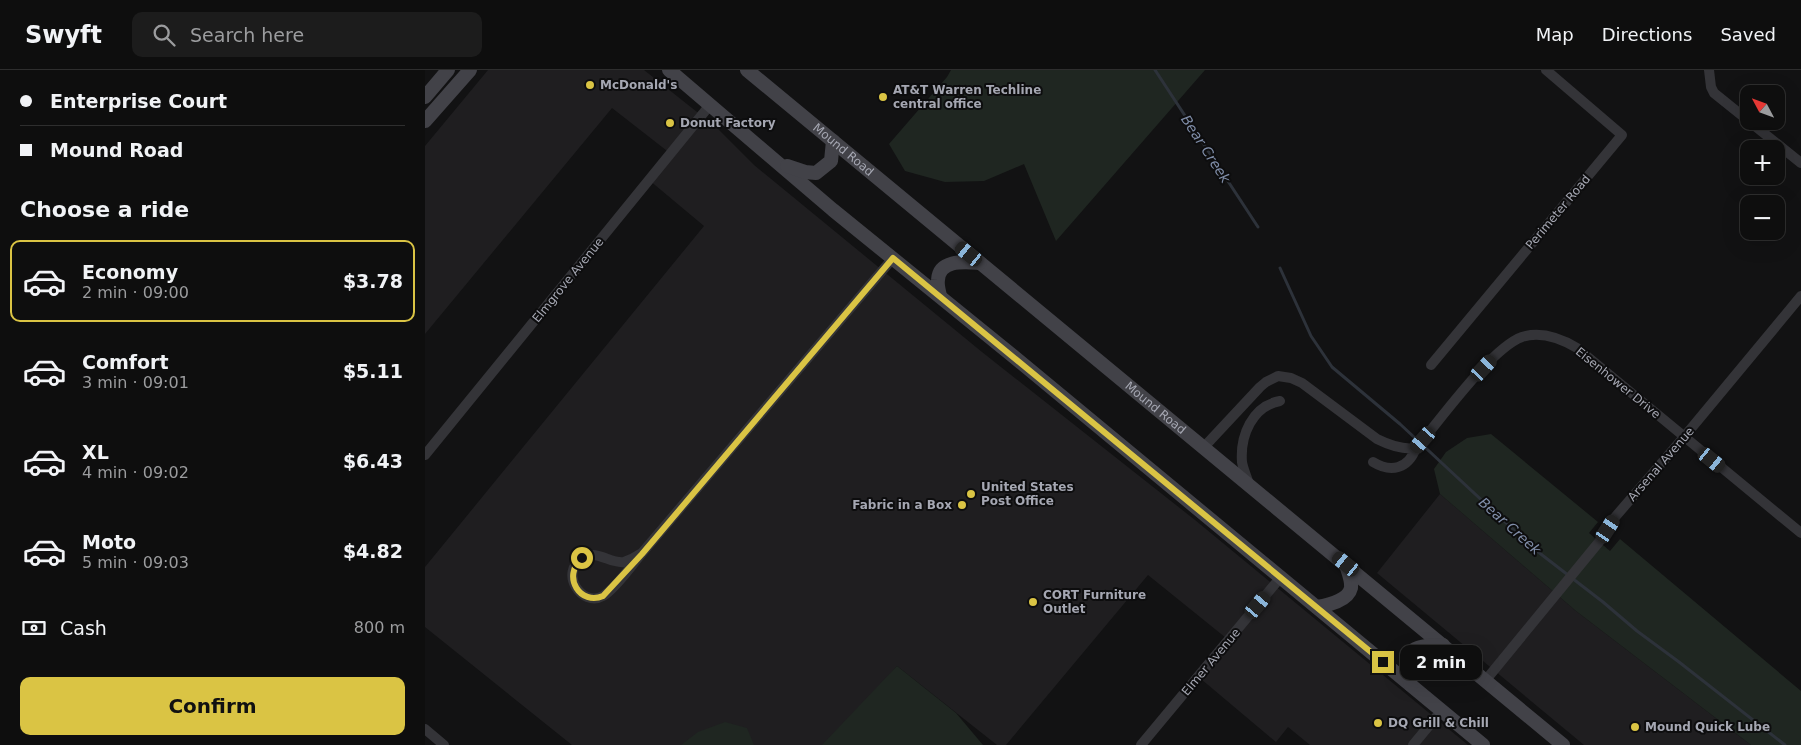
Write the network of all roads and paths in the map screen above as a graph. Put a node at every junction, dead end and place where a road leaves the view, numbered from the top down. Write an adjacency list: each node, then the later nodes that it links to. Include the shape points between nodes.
1 (448, 70): 7 (main road)
2 (470, 70): 9 (main road)
3 (669, 70): 8 (main road)
4 (747, 70): 10 (main road, Mound Road)
5 (1546, 70): 17 (street, Perimeter Road, via 1622,135)
6 (1709, 70): 12 (street, via 1714,93)
7 (425, 97)
8 (710, 105): 11 (main road); 22 (street, Elmgrove Avenue)
9 (425, 121)
10 (833, 141): 11 (main road, via 831,161 816,173); 14 (main road, Mound Road)
11 (777, 162): 13 (main road)
12 (1801, 163)
13 (893, 258): 15 (main road); 26 (street)
14 (980, 263): 15 (main road, via 958,262 946,266 938,280); 20 (main road, Mound Road)
15 (940, 296): 28 (main road)
16 (1801, 296): 19 (street, Arsenal Avenue)
17 (1431, 365)
18 (1280, 401): 24 (street, via 1272,402 1253,417 1243,440 1242,462)
19 (1685, 437): 21 (street, Eisenhower Drive, via 1577,348 1544,335 1522,337 1504,348); 25 (street, Eisenhower Drive); 31 (street, Arsenal Avenue, via 1616,516 1599,542)
20 (1204, 447): 21 (street, via 1260,387 1284,376 1302,383 1377,439); 24 (main road, Mound Road)
21 (1416, 448): 23 (street, Eisenhower Drive, via 1412,458 1399,467 1386,468)
22 (425, 455)
23 (1373, 462)
24 (1249, 484): 27 (main road, Mound Road)
25 (1801, 533)
26 (642, 554): 26 (street, via 619,562 598,556 582,558 575,565 573,582 585,596 598,598 609,591)
27 (1346, 564): 29 (main road, via 1351,583 1348,594); 30 (main road, Mound Road)
28 (1280, 578): 29 (main road); 36 (street, Elmer Avenue)
29 (1317, 607): 32 (main road)
30 (1443, 645): 31 (main road, Mound Road); 32 (main road, via 1417,647 1410,653 1405,666)
31 (1485, 681): 39 (main road, Mound Road)
32 (1411, 685): 33 (main road)
33 (1442, 710): 37 (street); 38 (main road)
34 (425, 729): 35 (street)
35 (444, 745)
36 (1141, 745)
37 (1413, 745)
38 (1483, 745)
39 (1563, 745)

